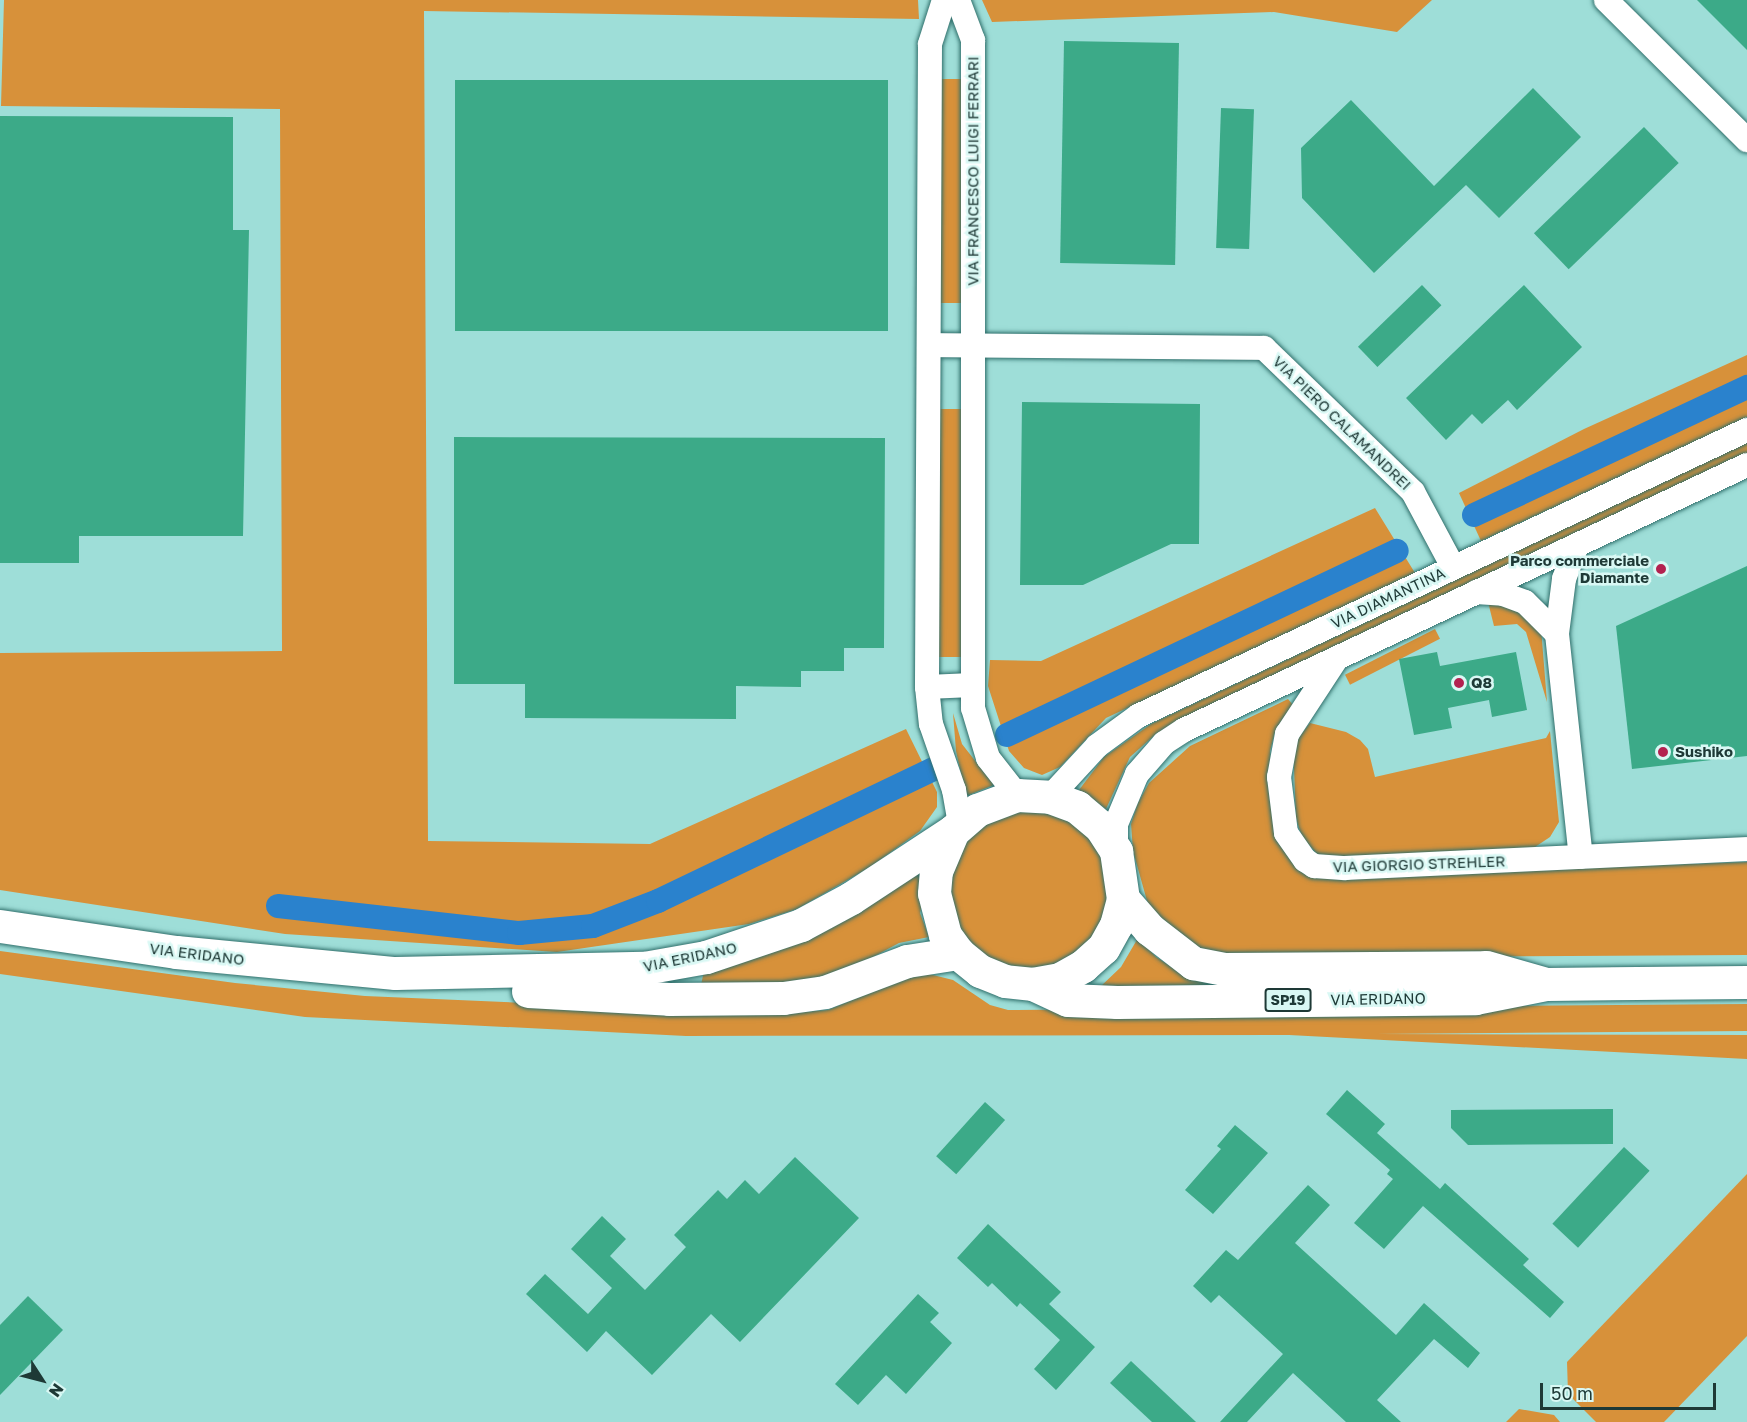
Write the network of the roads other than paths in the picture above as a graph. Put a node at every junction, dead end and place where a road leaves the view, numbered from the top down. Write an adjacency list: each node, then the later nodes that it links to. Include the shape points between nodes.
1 (944, 0): 5 (street, via 930,44)
2 (958, 0): 6 (street, VIA FRANCESCO LUIGI FERRARI, via 973,40)
3 (1606, 0): 4 (street)
4 (1747, 140)
5 (929, 345): 6 (street); 15 (street)
6 (973, 345): 10 (street, VIA PIERO CALAMANDREI, via 1264,348 1413,492); 14 (street, VIA FRANCESCO LUIGI FERRARI)
7 (1747, 430): 10 (street, VIA DIAMANTINA)
8 (1747, 465): 9 (street)
9 (1577, 545): 11 (street); 12 (street, via 1560,598)
10 (1453, 567): 17 (street, VIA DIAMANTINA, via 1138,716 1097,746)
11 (1476, 592): 12 (street, via 1503,594 1525,602); 13 (street)
12 (1557, 634): 21 (street)
13 (1339, 657): 20 (street, via 1164,743 1142,767 1123,800 1116,824); 21 (street, VIA GIORGIO STREHLER, via 1307,699 1287,734 1282,754 1280,804 1286,833 1305,860 1323,868)
14 (972, 685): 15 (street); 16 (street, VIA FRANCESCO LUIGI FERRARI, via 983,745 996,772)
15 (927, 687): 18 (street, via 931,724 954,790)
16 (1017, 795): 17 (main road, VIA ERIDANO); 18 (main road, VIA ERIDANO, via 996,800)
17 (1050, 796): 20 (main road, VIA ERIDANO, via 1077,807 1100,826)
18 (956, 828): 24 (main road, VIA ERIDANO, via 942,850 934,893 941,925); 25 (main road, VIA ERIDANO, via 825,913 766,939 706,957 644,968 592,971)
19 (1747, 849): 21 (street, VIA GIORGIO STREHLER)
20 (1116, 851): 22 (main road, VIA ERIDANO)
21 (1581, 857)
22 (1123, 899): 27 (main road, VIA ERIDANO, via 1116,925 1103,948 1060,979); 28 (main road, VIA ERIDANO / SP19, via 1174,952 1193,963 1215,967 1486,967)
23 (0, 926): 25 (main road, VIA ERIDANO, via 176,952)
24 (958, 953): 25 (main road, VIA ERIDANO, via 907,962 825,992 757,999 568,995); 27 (main road, VIA ERIDANO, via 980,971 1005,981)
25 (395, 973)
26 (1747, 982): 28 (main road, VIA ERIDANO / SP19)
27 (1033, 984): 28 (main road, VIA ERIDANO / SP19, via 1068,999 1117,1002 1475,998)
28 (1546, 984)

